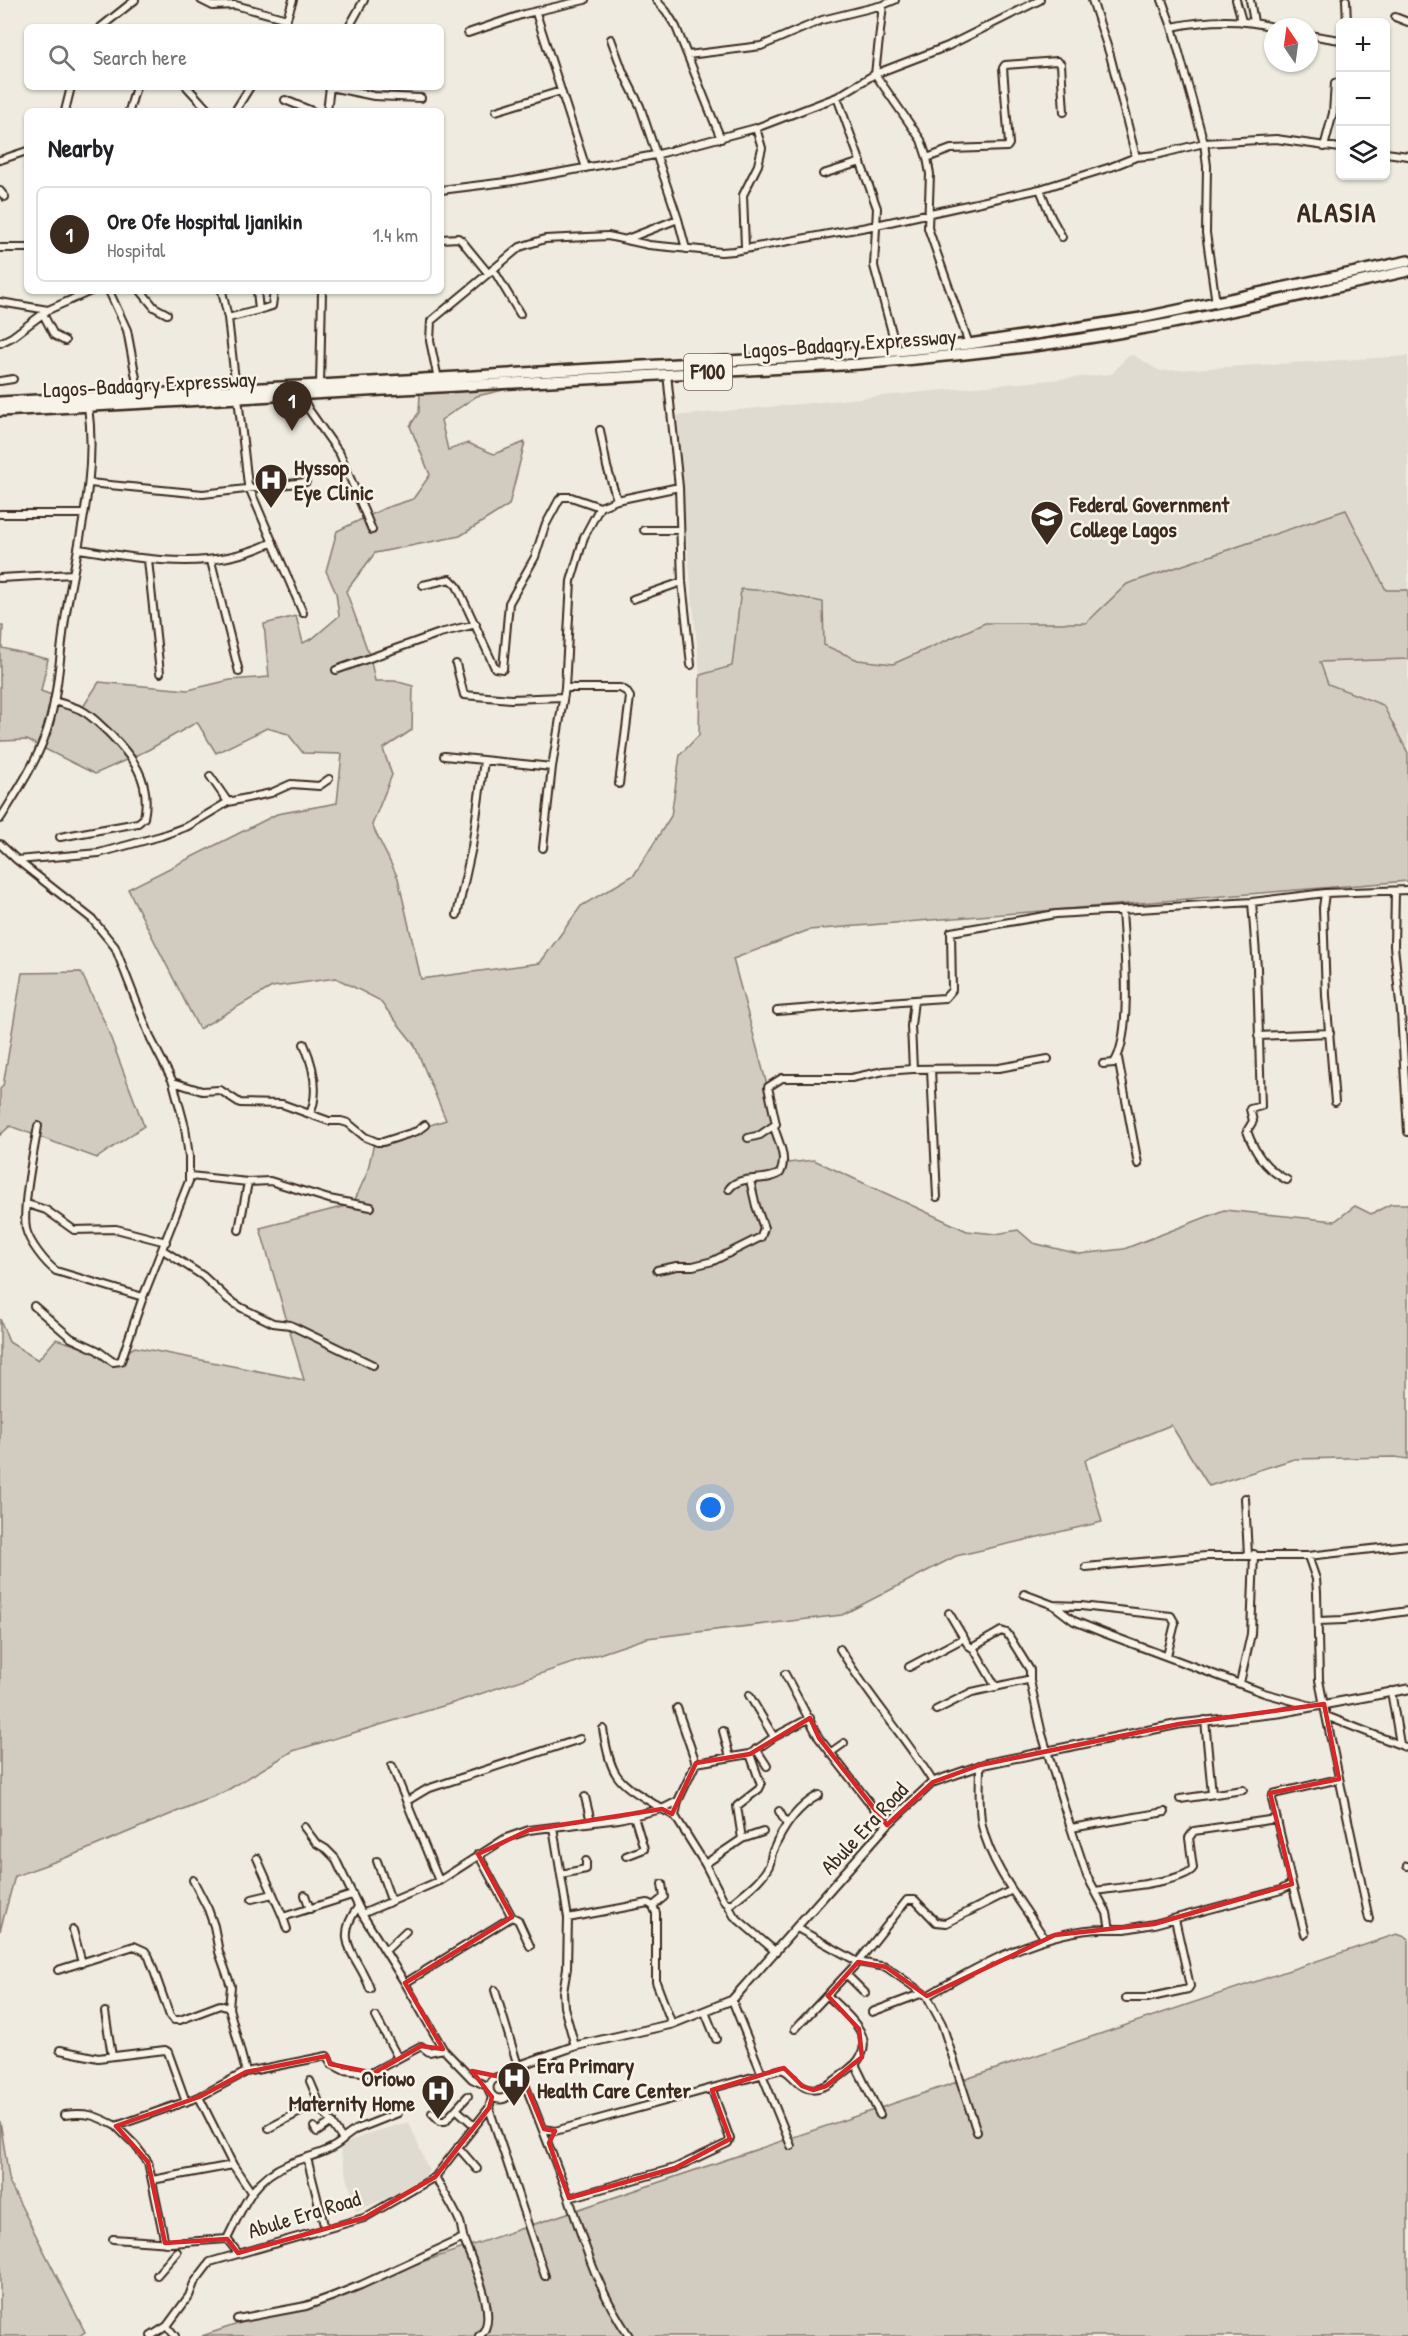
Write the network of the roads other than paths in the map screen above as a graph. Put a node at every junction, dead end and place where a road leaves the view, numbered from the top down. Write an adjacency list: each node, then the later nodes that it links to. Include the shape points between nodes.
1 (135, 0): 23 (street)
2 (201, 0): 14 (street, via 213,6)
3 (293, 0): 19 (street)
4 (363, 0): 25 (street)
5 (585, 0): 16 (street)
6 (656, 0): 32 (street, via 666,11)
7 (895, 0): 15 (street)
8 (1040, 0): 33 (street, via 948,46)
9 (1092, 0): 62 (street)
10 (1162, 0): 27 (street)
11 (1236, 0): 20 (street)
12 (1250, 0): 21 (street)
13 (1346, 0): 18 (street)
14 (235, 3): 19 (street)
15 (883, 5): 32 (street, via 822,20 761,46); 33 (street)
16 (536, 13): 28 (street); 41 (street)
17 (1395, 17): 22 (street)
18 (1347, 18)
19 (287, 19): 24 (street)
20 (1242, 21): 21 (street); 27 (street, via 1198,21)
21 (1254, 22): 26 (street)
22 (1408, 22)
23 (105, 24)
24 (285, 24)
25 (351, 24)
26 (1264, 25)
27 (1172, 27): 55 (street)
28 (468, 33)
29 (1318, 37): 31 (street)
30 (611, 39): 60 (street, via 640,106)
31 (1336, 39)
32 (688, 55): 54 (street)
33 (875, 74): 42 (street); 63 (street, via 921,141)
34 (1336, 83): 56 (street)
35 (70, 90): 45 (street)
36 (135, 90): 46 (street)
37 (190, 90): 47 (street)
38 (248, 90): 48 (street)
39 (330, 90): 50 (street)
40 (345, 90): 43 (street)
41 (561, 91): 51 (street); 66 (street)
42 (837, 97): 53 (street); 65 (street)
43 (422, 98)
44 (285, 100): 49 (street)
45 (66, 108)
46 (130, 108)
47 (206, 108)
48 (237, 108)
49 (305, 108)
50 (327, 108)
51 (496, 111)
52 (1064, 112): 63 (street, via 1057,61 1005,65 1007,147 951,149)
53 (756, 128): 54 (street); 78 (street, via 762,148 743,195)
54 (721, 139): 60 (street)
55 (1204, 143): 56 (street, via 1276,139); 62 (street); 93 (street, via 1206,233)
56 (1324, 147): 57 (street)
57 (1336, 148)
58 (24, 152): 64 (street)
59 (1390, 154): 61 (street)
60 (655, 155): 66 (street); 73 (street)
61 (1408, 156)
62 (1136, 157): 68 (street)
63 (927, 158): 72 (street)
64 (0, 160)
65 (861, 162): 67 (street); 74 (street, via 878,208)
66 (586, 168): 69 (street)
67 (823, 174)
68 (1040, 189): 72 (street); 75 (street)
69 (444, 190)
70 (0, 191): 71 (street)
71 (5, 197)
72 (927, 214): 74 (street); 101 (street, via 928,228)
73 (678, 219): 77 (street); 81 (street)
74 (876, 224): 78 (street); 102 (street, via 874,266)
75 (1062, 237)
76 (444, 239): 83 (street, via 461,240)
77 (627, 239): 81 (street); 83 (street, via 545,239 520,248)
78 (746, 247): 81 (street, via 721,252)
79 (0, 248): 80 (street)
80 (24, 248)
81 (686, 249)
82 (1408, 261): 93 (highway, Lagos-Badagry Expressway / F100)
83 (490, 271): 97 (street); 104 (street, via 431,321 429,333)
84 (1408, 271): 103 (highway, Lagos-Badagry Expressway / F100, via 1208,316 1013,349 860,364)
85 (85, 294): 95 (street)
86 (111, 294): 109 (street, via 127,330)
87 (143, 294): 96 (street, via 154,307)
88 (223, 294): 98 (street)
89 (257, 294): 94 (street)
90 (274, 294): 94 (street, via 272,306)
91 (322, 294): 107 (street)
92 (0, 302): 95 (street)
93 (1216, 303): 101 (highway, Lagos-Badagry Expressway / F100)
94 (259, 310): 98 (street)
95 (46, 312): 99 (street, via 54,335); 100 (street)
96 (167, 314)
97 (520, 314)
98 (228, 318): 108 (street)
99 (65, 341)
100 (0, 343)
101 (969, 344): 102 (highway, Lagos-Badagry Expressway / F100)
102 (897, 351): 104 (highway, Lagos-Badagry Expressway / F100)
103 (667, 374): 110 (highway, Lagos-Badagry Expressway / F100); 117 (street)
104 (438, 378): 107 (highway, Lagos-Badagry Expressway / F100)
105 (13, 379): 106 (street)
106 (0, 381)
107 (320, 385): 108 (highway, Lagos-Badagry Expressway / F100)
108 (237, 393): 109 (highway, Lagos-Badagry Expressway / F100); 110 (highway, Lagos-Badagry Expressway / F100); 112 (highway, Lagos-Badagry Expressway / F100); 118 (street)
109 (139, 394): 111 (highway, Lagos-Badagry Expressway / F100)
110 (301, 395): 123 (street, via 340,454)
111 (0, 402)
112 (88, 406): 113 (highway, Lagos-Badagry Expressway / F100); 116 (street, via 92,468)
113 (0, 411)
114 (600, 430): 119 (street)
115 (306, 482): 118 (street)
116 (89, 483): 118 (street, via 203,494); 122 (street)
117 (679, 487): 119 (street); 125 (street)
118 (250, 489): 126 (street)
119 (616, 500): 120 (street)
120 (600, 507): 136 (street, via 571,497 559,500 535,557 509,603 503,669 495,668); 142 (street, via 584,537 571,581)
121 (0, 514): 122 (street)
122 (83, 514): 127 (street)
123 (372, 530)
124 (644, 530): 125 (street)
125 (680, 531): 132 (street)
126 (273, 542): 129 (street, via 254,551); 135 (street)
127 (79, 549): 128 (street); 130 (street)
128 (148, 560): 129 (street); 141 (street)
129 (211, 561): 140 (street)
130 (73, 574): 131 (street); 144 (street)
131 (0, 578)
132 (682, 582): 134 (street); 138 (street)
133 (423, 585): 136 (street, via 450,579)
134 (633, 599)
135 (303, 613)
136 (476, 624): 139 (street)
137 (456, 664): 143 (street, via 464,695 511,699)
138 (691, 665)
139 (336, 670)
140 (239, 672)
141 (160, 673)
142 (565, 688): 143 (street); 150 (street, via 620,688 630,697)
143 (562, 697): 147 (street)
144 (54, 701): 152 (street, via 40,748); 153 (street, via 88,714 123,747 138,766 145,795 141,821)
145 (444, 756): 146 (street)
146 (484, 761): 147 (street); 162 (street, via 472,847)
147 (552, 767): 155 (street)
148 (210, 776): 151 (street)
149 (330, 779): 151 (street, via 319,786 291,784 271,793)
150 (619, 784)
151 (228, 802): 156 (street, via 188,826 132,844 99,853)
152 (0, 819)
153 (60, 837)
154 (0, 844): 156 (street)
155 (543, 848)
156 (17, 860): 174 (street, via 92,919 115,947)
157 (1408, 890): 158 (street)
158 (1395, 891): 159 (street); 167 (street, via 1394,946)
159 (1325, 893): 160 (street); 165 (street)
160 (1252, 902): 161 (street); 166 (street)
161 (1122, 910): 163 (street, via 1056,914 951,932 952,990 945,998); 169 (street, via 1125,1017)
162 (457, 915)
163 (914, 1000): 164 (street); 172 (street)
164 (777, 1011)
165 (1330, 1033): 166 (street); 175 (street)
166 (1258, 1036): 186 (street, via 1261,1106 1250,1109 1253,1121 1247,1131 1261,1160)
167 (1405, 1036): 176 (street)
168 (304, 1044): 177 (street, via 314,1079 314,1106)
169 (1118, 1058): 171 (street, via 1114,1063); 183 (street)
170 (1048, 1059): 173 (street, via 999,1068)
171 (1103, 1064)
172 (913, 1069): 173 (street); 180 (street, via 851,1078 782,1078 768,1086)
173 (931, 1069): 189 (street)
174 (172, 1082): 177 (street, via 202,1091 219,1090 240,1103 282,1104); 184 (street, via 185,1127)
175 (1335, 1102)
176 (1407, 1108): 181 (street)
177 (310, 1114): 179 (street, via 348,1123 377,1142)
178 (38, 1125): 190 (street)
179 (425, 1125)
180 (774, 1127): 182 (street); 185 (street, via 783,1157 782,1169 771,1177)
181 (1408, 1132)
182 (748, 1137)
183 (1138, 1164)
184 (190, 1176): 187 (street); 193 (street)
185 (750, 1180): 188 (street, via 732,1184); 195 (street, via 764,1228 761,1237 713,1261)
186 (1287, 1180)
187 (248, 1182): 191 (street, via 270,1181); 192 (street)
188 (729, 1189)
189 (937, 1197)
190 (27, 1204): 193 (street, via 46,1210 74,1230 116,1228); 196 (street, via 26,1229 52,1268)
191 (371, 1207)
192 (238, 1230)
193 (166, 1242): 194 (street)
194 (163, 1250): 196 (street); 198 (street, via 242,1308 273,1323 290,1325)
195 (657, 1270)
196 (143, 1297): 197 (street, via 118,1363 71,1338)
197 (34, 1306)
198 (373, 1365)
199 (1245, 1498): 201 (street)
200 (1408, 1545): 202 (street)
201 (1251, 1555): 202 (street); 203 (street); 216 (street, via 1251,1634)
202 (1308, 1556): 208 (street, via 1316,1579)
203 (1086, 1567)
204 (1024, 1594): 205 (street)
205 (1053, 1605): 212 (street, via 1074,1621); 212 (street, via 1171,1616 1175,1623)
206 (1408, 1611): 208 (street)
207 (949, 1612): 209 (street)
208 (1318, 1621): 221 (street)
209 (964, 1638): 211 (street); 213 (street)
210 (840, 1649): 244 (street)
211 (974, 1649): 215 (street, via 1005,1631 1030,1670); 217 (street)
212 (1167, 1656): 216 (street)
213 (909, 1667)
214 (786, 1674): 226 (street)
215 (1030, 1681): 217 (street); 236 (street)
216 (1240, 1683): 222 (street)
217 (996, 1687): 224 (street, via 972,1692)
218 (1408, 1689): 219 (street, Abule Era Road)
219 (1391, 1691): 221 (street, Abule Era Road); 233 (street)
220 (749, 1695): 230 (street)
221 (1324, 1704): 222 (street, Abule Era Road); 225 (street)
222 (1313, 1706): 227 (street, Abule Era Road)
223 (677, 1708): 239 (street)
224 (936, 1710)
225 (1326, 1716): 233 (street); 243 (street)
226 (810, 1718): 230 (street); 237 (street)
227 (1205, 1720): 236 (street, Abule Era Road); 246 (street)
228 (603, 1729): 252 (street, via 613,1772 629,1788)
229 (723, 1731): 238 (street)
230 (774, 1737): 235 (street)
231 (580, 1739): 250 (street, via 427,1789)
232 (844, 1743): 237 (street)
233 (1400, 1744): 234 (street)
234 (1408, 1748)
235 (753, 1752): 238 (street); 241 (street); 265 (street, via 760,1785 737,1806)
236 (1048, 1752): 242 (street, Abule Era Road); 263 (street)
237 (830, 1753): 260 (street)
238 (730, 1757): 239 (street)
239 (696, 1763): 251 (street)
240 (392, 1766): 250 (street)
241 (767, 1766)
242 (980, 1766): 244 (street, Abule Era Road); 277 (street, via 984,1832 995,1863)
243 (1339, 1779): 257 (street, via 1273,1794); 293 (street)
244 (933, 1782): 260 (street, Abule Era Road)
245 (1243, 1790): 246 (street)
246 (1212, 1794): 249 (street)
247 (819, 1795): 259 (street, via 802,1806)
248 (585, 1797): 258 (street)
249 (1180, 1799)
250 (407, 1801): 274 (street)
251 (678, 1801): 252 (street); 256 (street)
252 (662, 1809): 255 (street); 256 (street)
253 (779, 1811): 259 (street)
254 (1165, 1812): 263 (street)
255 (634, 1816): 258 (street); 267 (street, via 644,1849)
256 (675, 1816): 271 (street)
257 (1276, 1819): 276 (street); 278 (street, via 1194,1831 1189,1838 1193,1868 1183,1877)
258 (591, 1822): 262 (street)
259 (787, 1825): 284 (street, via 764,1873 732,1903)
260 (887, 1825): 294 (street, Abule Era Road)
261 (304, 1827): 281 (street, via 316,1844 335,1858)
262 (553, 1827): 266 (street, via 506,1838); 272 (street)
263 (1071, 1828): 278 (street)
264 (763, 1832): 265 (street)
265 (742, 1839): 271 (street)
266 (478, 1854): 274 (street); 290 (street)
267 (626, 1856)
268 (257, 1858): 279 (street)
269 (377, 1861): 283 (street)
270 (586, 1861): 272 (street, via 586,1869)
271 (705, 1864): 284 (street)
272 (561, 1874): 291 (street)
273 (193, 1880): 316 (street, via 208,1909 231,1986)
274 (439, 1881): 283 (street)
275 (662, 1884): 285 (street, via 664,1898)
276 (1292, 1884): 292 (street); 299 (street)
277 (1012, 1890): 300 (street); 304 (street, via 946,1923 936,1922 915,1900 908,1900)
278 (1095, 1891): 296 (street, via 1107,1913)
279 (273, 1894): 282 (street); 289 (street)
280 (305, 1895): 287 (street)
281 (352, 1895): 286 (street); 287 (street)
282 (252, 1899)
283 (391, 1900): 288 (street)
284 (727, 1903): 303 (street, via 734,1916)
285 (653, 1906): 291 (street, via 648,1903); 321 (street, via 656,1982)
286 (358, 1907): 288 (street); 309 (street, via 350,1918 346,1938)
287 (310, 1910): 289 (street)
288 (362, 1914): 302 (street)
289 (283, 1917): 295 (street)
290 (512, 1917): 301 (street, via 518,1920); 308 (street)
291 (568, 1918): 324 (street, via 563,1992)
292 (1175, 1919): 296 (street, via 1138,1928); 314 (street, via 1190,1986 1147,1998)
293 (1369, 1919)
294 (797, 1928): 303 (street, Abule Era Road); 304 (street)
295 (287, 1929)
296 (1110, 1929): 300 (street)
297 (73, 1930): 305 (street)
298 (406, 1931): 302 (street)
299 (1305, 1934)
300 (1045, 1939): 312 (street)
301 (530, 1946)
302 (385, 1951): 308 (street)
303 (776, 1952): 315 (street, Abule Era Road)
304 (858, 1962): 307 (street); 312 (street, via 886,1967)
305 (82, 1963): 306 (street); 316 (street, via 134,1946 149,1957 174,2020 220,2005)
306 (58, 1970)
307 (847, 1975): 311 (street); 313 (street)
308 (405, 1983): 325 (street)
309 (370, 1989)
310 (495, 1990): 330 (street)
311 (865, 1993)
312 (925, 1994): 319 (street); 355 (street, via 942,2024)
313 (828, 1996): 322 (street); 329 (street, via 864,2038 862,2057)
314 (1126, 1998)
315 (732, 2000): 318 (street, Abule Era Road); 332 (street)
316 (229, 2008): 331 (street)
317 (105, 2012): 327 (street)
318 (705, 2012): 321 (street, Abule Era Road); 323 (street)
319 (872, 2012)
320 (375, 2017): 328 (street)
321 (672, 2024): 324 (street, Abule Era Road)
322 (795, 2029)
323 (716, 2039)
324 (575, 2046): 330 (street, Abule Era Road)
325 (443, 2049): 328 (street, via 429,2052 421,2046); 335 (street, via 472,2079)
326 (60, 2050): 327 (street, via 98,2058)
327 (112, 2056): 340 (street, via 165,2050)
328 (398, 2058): 331 (street, via 371,2073 343,2070 331,2064 327,2056)
329 (855, 2064): 332 (street, via 826,2086 813,2090 802,2086 784,2069); 347 (street)
330 (518, 2066): 333 (street, Abule Era Road); 353 (street)
331 (246, 2072): 338 (street)
332 (762, 2075): 336 (street); 358 (street)
333 (506, 2078): 335 (street, Abule Era Road, via 495,2078); 339 (street, Abule Era Road, via 511,2085 509,2095 503,2099)
334 (310, 2081): 341 (street)
335 (489, 2086): 339 (street)
336 (712, 2090): 354 (street); 366 (street, via 730,2139 728,2143 675,2168)
337 (468, 2096): 343 (street)
338 (199, 2097): 340 (street); 361 (street)
339 (492, 2097): 342 (street, Abule Era Road)
340 (186, 2102): 349 (street)
341 (319, 2102): 348 (street); 352 (street)
342 (489, 2108): 350 (street, Abule Era Road); 374 (street)
343 (456, 2109): 345 (street, via 445,2121); 350 (street)
344 (398, 2113): 356 (street)
345 (432, 2113)
346 (64, 2115): 349 (street, via 96,2115)
347 (880, 2115)
348 (332, 2122): 351 (street, via 317,2132); 356 (street)
349 (116, 2126): 364 (street, via 142,2153)
350 (475, 2126): 359 (street, Abule Era Road)
351 (314, 2127)
352 (269, 2128)
353 (544, 2129): 354 (street); 357 (street)
354 (555, 2131): 357 (street)
355 (977, 2132)
356 (344, 2138): 360 (street)
357 (549, 2143): 366 (street)
358 (791, 2146)
359 (458, 2147): 362 (street); 363 (street, Abule Era Road)
360 (308, 2158): 365 (street, via 287,2164); 367 (street)
361 (233, 2165): 364 (street); 365 (street)
362 (477, 2169)
363 (435, 2176): 367 (street, Abule Era Road, via 364,2218); 368 (street, via 460,2223)
364 (152, 2180): 371 (street)
365 (250, 2192): 370 (street)
366 (568, 2198): 380 (street, via 595,2278)
367 (325, 2229): 372 (street, Abule Era Road)
368 (463, 2238): 375 (street, via 314,2303); 379 (street, via 486,2303 488,2319 484,2333)
369 (113, 2239): 371 (street)
370 (227, 2239): 371 (street); 372 (street)
371 (168, 2243): 373 (street, via 178,2254)
372 (238, 2253): 376 (street, Abule Era Road, via 210,2262)
373 (157, 2275)
374 (545, 2276)
375 (237, 2319)
376 (167, 2326): 377 (street, Abule Era Road); 378 (street)
377 (151, 2336)
378 (175, 2336)
379 (479, 2336)
380 (628, 2336)

